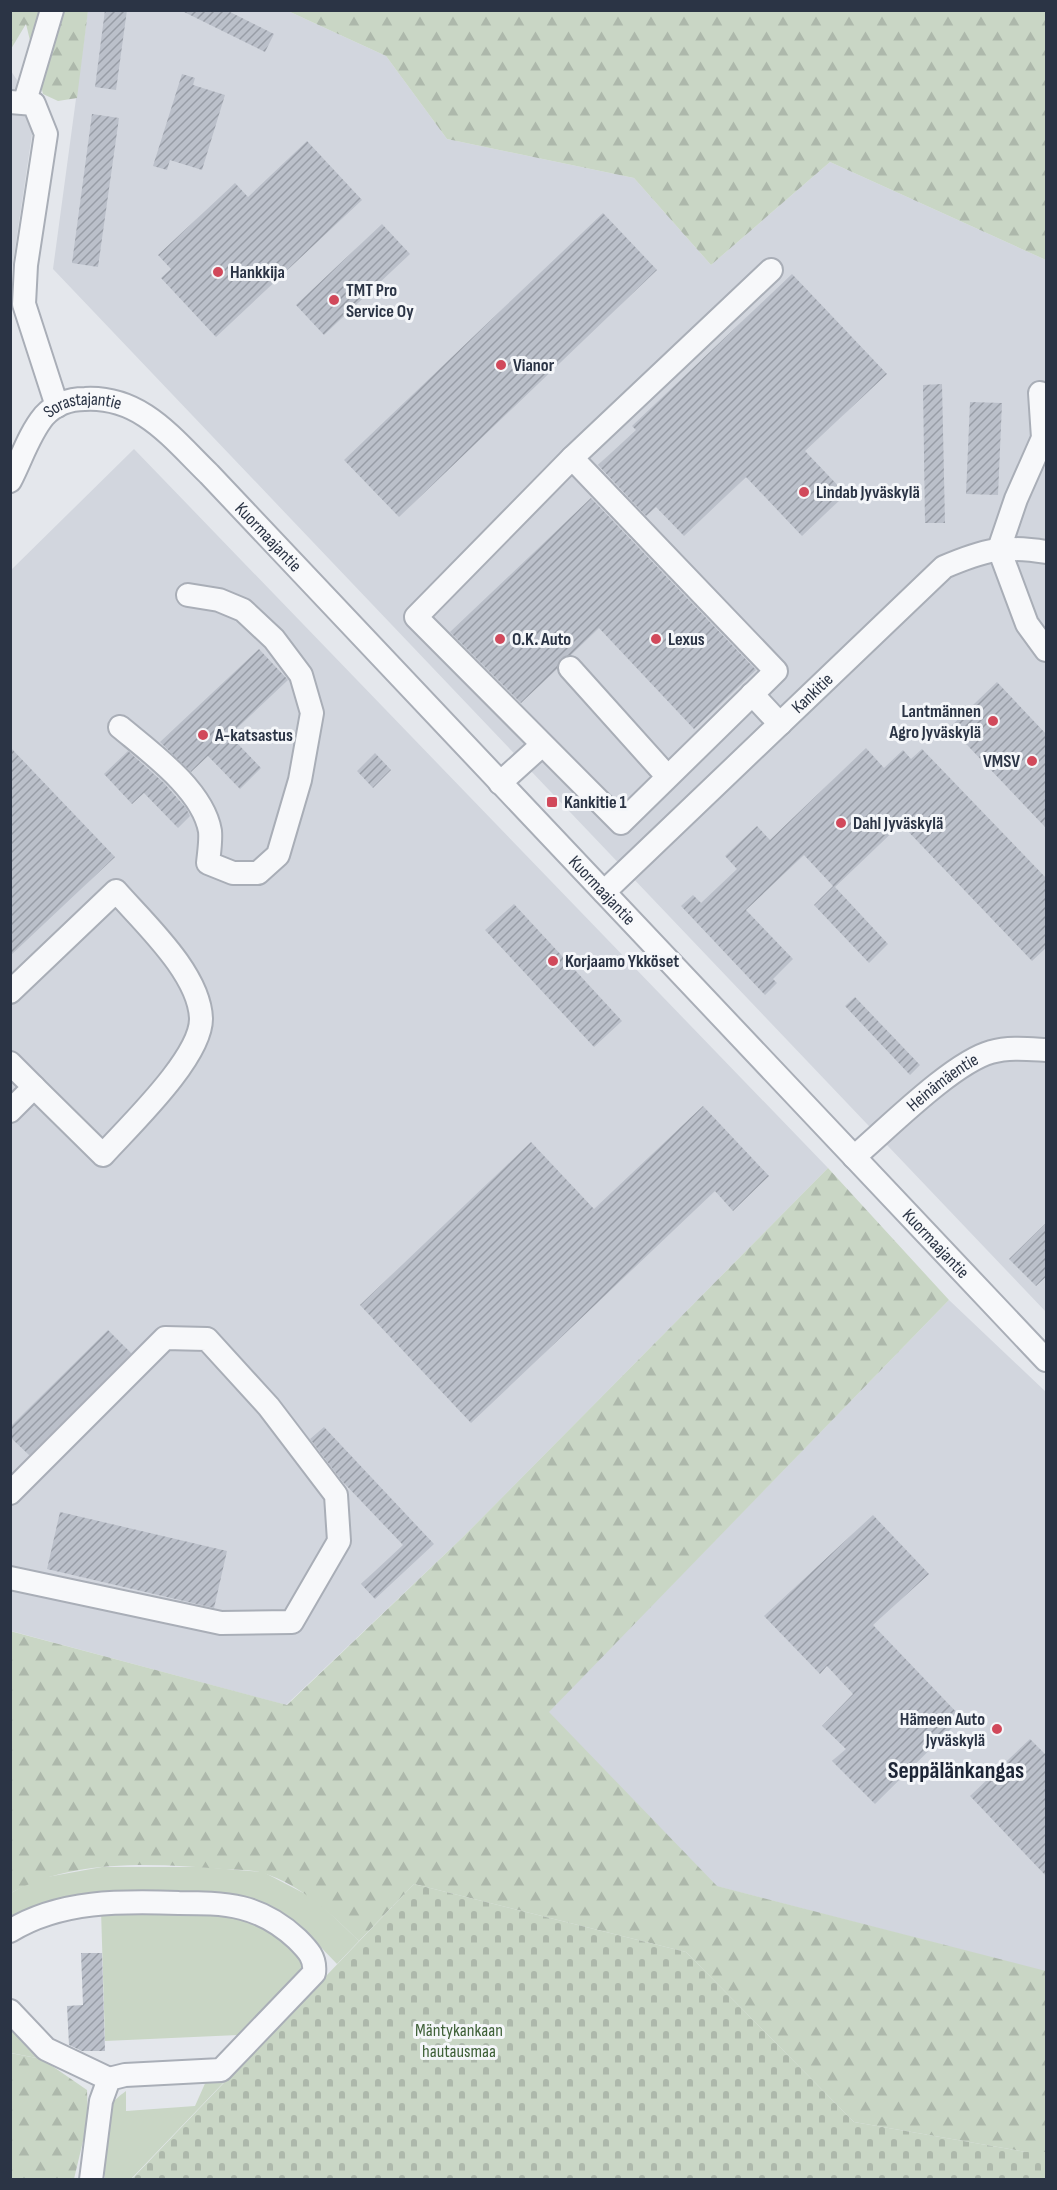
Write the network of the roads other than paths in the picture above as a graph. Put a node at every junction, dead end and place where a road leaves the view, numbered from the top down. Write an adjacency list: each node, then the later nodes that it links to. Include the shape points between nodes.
1 (52, 10): 2 (street)
2 (18, 101): 5 (street, via 34,104 46,134 24,304)
3 (771, 270): 7 (street)
4 (1040, 393): 9 (street, via 1043,438)
5 (57, 406): 6 (street, Sorastajantie, via 67,401 104,398 130,406); 8 (street, Sorastajantie, via 38,425)
6 (154, 421): 19 (street, Kuormaajantie, via 209,474)
7 (572, 458): 14 (street, via 776,671); 17 (street, via 416,617)
8 (10, 481)
9 (999, 549): 10 (street, Kankitie); 12 (street, via 1027,624); 15 (street, Kankitie, via 984,550 944,567)
10 (1047, 552)
11 (188, 595): 16 (street, via 219,600 243,610 274,639 301,675 312,713 300,780 278,855 258,873 233,873 208,863 210,831 199,802)
12 (1047, 650)
13 (570, 668): 18 (street)
14 (752, 694): 15 (street); 18 (street)
15 (780, 724): 20 (street, Kankitie)
16 (120, 727)
17 (542, 745): 18 (street, via 621,823); 19 (street)
18 (667, 776)
19 (500, 783): 20 (street, Kuormaajantie)
20 (604, 892): 26 (street, Kuormaajantie)
21 (10, 992): 24 (street, via 116,891 175,958 195,993 201,1020 193,1046 164,1089 103,1155)
22 (1047, 1050): 26 (street, Heinämäentie, via 1007,1049 970,1061)
23 (10, 1063): 24 (street)
24 (34, 1087): 25 (street)
25 (10, 1111)
26 (854, 1157): 27 (street, Kuormaajantie)
27 (1047, 1360)
28 (10, 1493): 29 (street, via 165,1338 207,1339 269,1407 336,1495 339,1541 292,1622 221,1623)
29 (10, 1578)
30 (10, 1931): 32 (street, via 63,1910 94,1903 214,1904 243,1908 269,1918 307,1948 315,1962 314,1973 221,2070)
31 (10, 2011): 32 (street, via 46,2049)
32 (109, 2079): 33 (street, via 101,2101)
33 (91, 2180)

